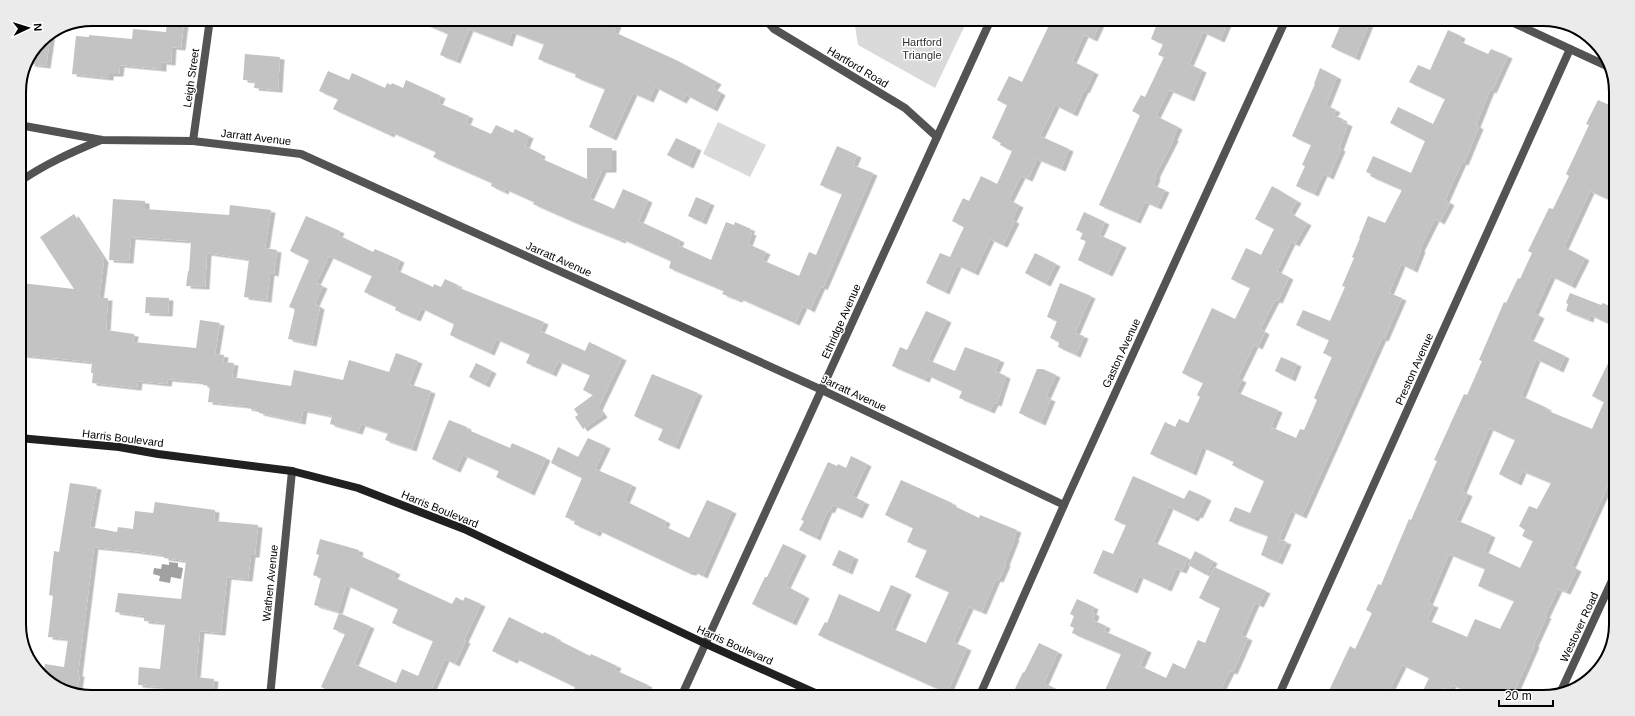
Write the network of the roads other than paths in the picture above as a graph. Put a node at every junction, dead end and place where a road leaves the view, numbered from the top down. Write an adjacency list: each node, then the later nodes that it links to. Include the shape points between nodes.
1 (209, 26): 11 (street, Leigh Street)
2 (771, 26): 9 (street, Hartford Road, via 905,108)
3 (988, 26): 9 (street, Ethridge Avenue)
4 (1283, 26): 16 (street, Gaston Avenue)
5 (1520, 26): 6 (street)
6 (1570, 49): 7 (street); 24 (street, Preston Avenue)
7 (1602, 64)
8 (26, 126): 10 (street, Jarratt Avenue)
9 (937, 137): 13 (street, Ethridge Avenue)
10 (102, 140): 11 (street, Jarratt Avenue); 12 (street, via 64,156)
11 (193, 141): 13 (street, Jarratt Avenue, via 301,154)
12 (26, 177)
13 (822, 390): 16 (street, Jarratt Avenue); 18 (street, Ethridge Avenue)
14 (26, 439): 15 (street, Harris Boulevard, via 119,447)
15 (292, 472): 18 (street, Harris Boulevard, via 358,488 464,529); 20 (street, Wathen Avenue)
16 (1064, 505): 23 (street, Gaston Avenue)
17 (1609, 587): 19 (street, Westover Road)
18 (706, 644): 21 (street, Ethridge Avenue); 22 (street, Harris Boulevard)
19 (1564, 686)
20 (271, 690)
21 (685, 690)
22 (808, 690)
23 (982, 690)
24 (1281, 690)

